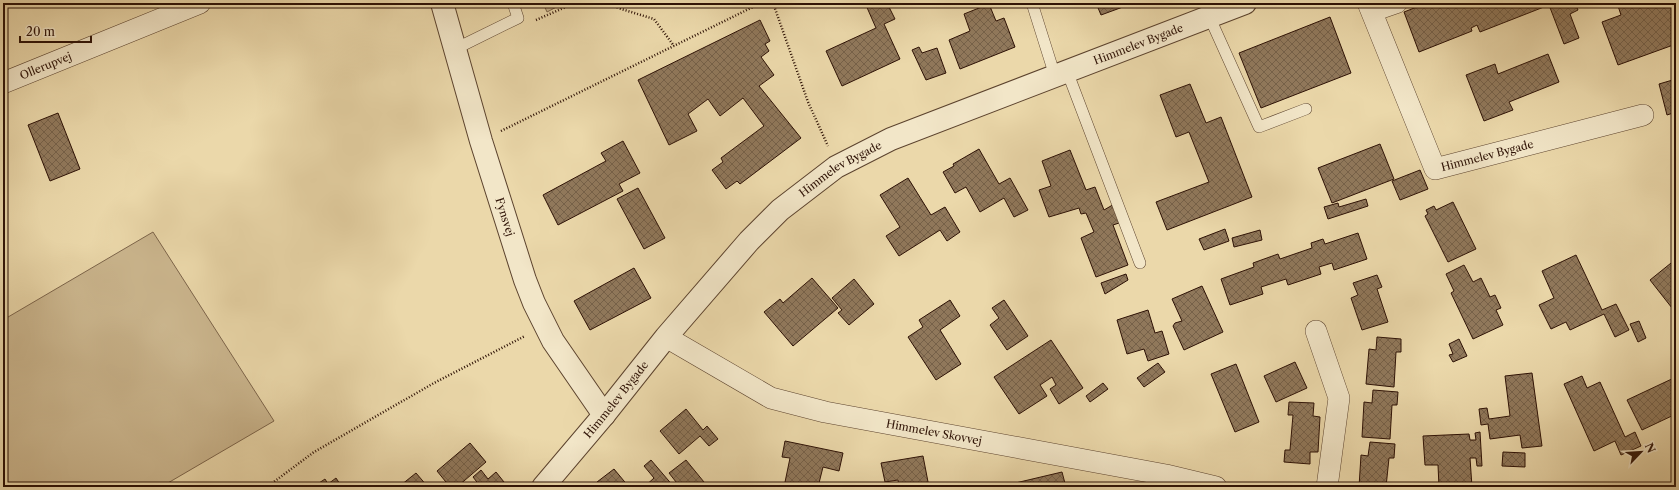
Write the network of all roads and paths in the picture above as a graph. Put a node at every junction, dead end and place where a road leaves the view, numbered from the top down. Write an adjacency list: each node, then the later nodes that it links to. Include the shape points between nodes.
1 (200, 3): 19 (street, Ollerupvej)
2 (442, 3): 17 (street, Fynsvej)
3 (513, 3): 15 (lane)
4 (547, 3): 5 (path)
5 (553, 3)
6 (575, 3): 15 (path, via 530,23)
7 (613, 3): 16 (path, via 618,8 654,19)
8 (761, 3): 16 (path)
9 (773, 3): 23 (path, via 808,102)
10 (1032, 3): 18 (lane)
11 (1245, 3): 14 (street, Himmelev Bygade)
12 (1403, 3): 13 (lane, via 1399,7)
13 (1371, 9): 21 (street, Himmelev Bygade, via 1435,169)
14 (1210, 16): 18 (street, Himmelev Bygade); 20 (lane, via 1259,127)
15 (518, 18): 17 (lane)
16 (674, 46): 22 (path)
17 (455, 49): 22 (street, Fynsvej)
18 (1061, 73): 23 (street, Himmelev Bygade, via 891,139); 24 (lane)
19 (3, 83)
20 (1306, 109)
21 (1643, 115)
22 (481, 141): 25 (street, Fynsvej, via 525,280)
23 (836, 167): 27 (street, Himmelev Bygade, via 780,210 749,241)
24 (1140, 263)
25 (544, 326): 28 (street, Fynsvej); 29 (path, via 434,382 314,452)
26 (1316, 330): 32 (street, via 1339,398)
27 (666, 337): 28 (street, Himmelev Bygade); 31 (street, Himmelev Skovvej, via 772,398 832,413 1166,475)
28 (604, 415): 30 (street, Himmelev Bygade)
29 (267, 487)
30 (543, 487)
31 (1216, 487)
32 (1327, 487)

